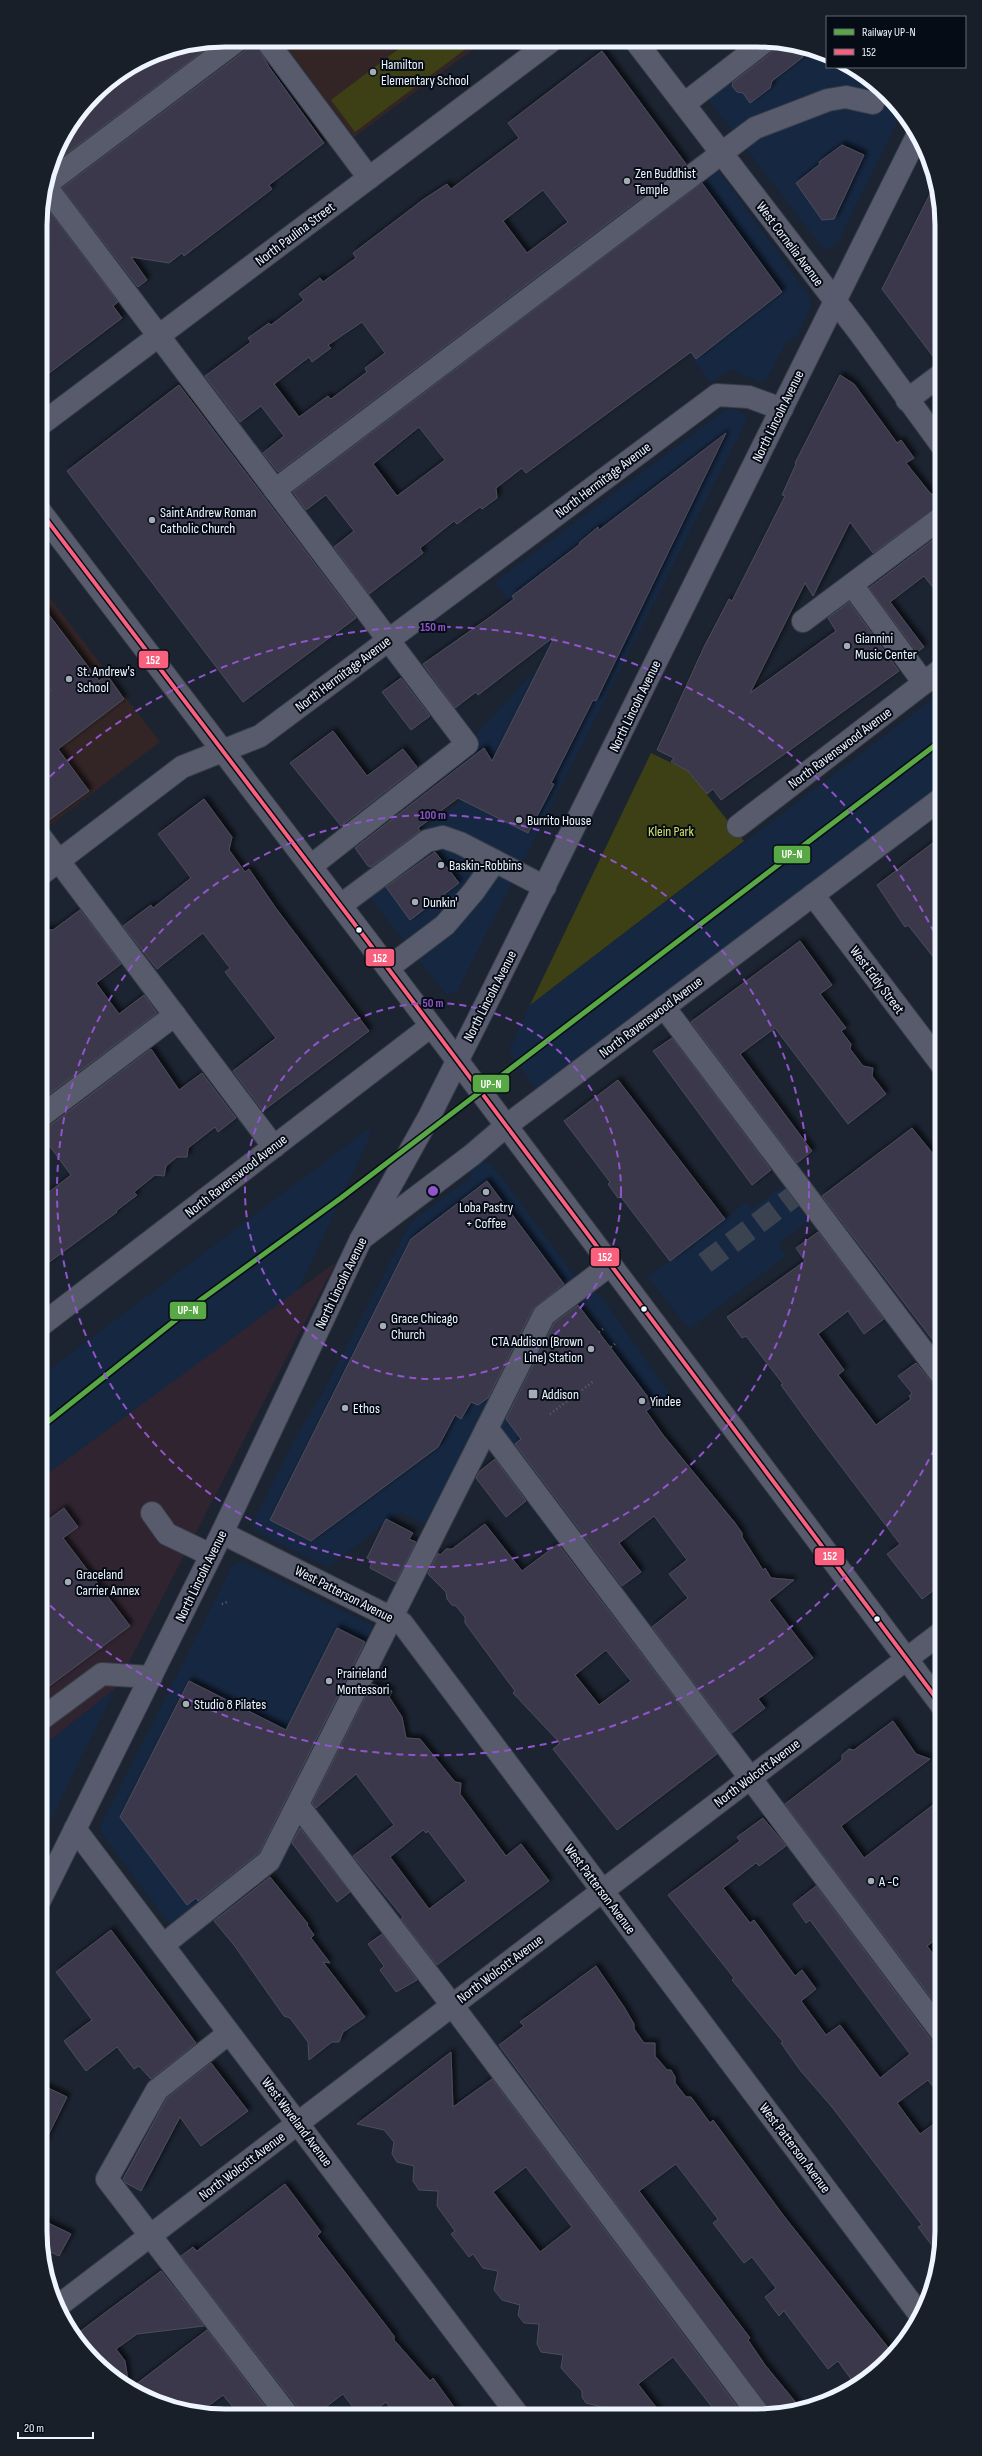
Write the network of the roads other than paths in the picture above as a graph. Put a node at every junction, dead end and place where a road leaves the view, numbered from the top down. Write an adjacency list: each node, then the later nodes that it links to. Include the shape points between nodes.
1 (229, 47): 11 (street)
2 (276, 47): 10 (street)
3 (543, 47): 10 (street, North Paulina Street)
4 (641, 47): 7 (street, West Cornelia Avenue)
5 (757, 47): 7 (street)
6 (872, 103): 9 (street, via 846,97 806,107 755,128)
7 (684, 104): 9 (street, West Cornelia Avenue)
8 (914, 141): 13 (main road, North Lincoln Avenue)
9 (722, 154): 13 (street, West Cornelia Avenue); 20 (street)
10 (369, 178): 14 (street, North Paulina Street)
11 (53, 179)
12 (50, 192): 14 (street)
13 (835, 302): 16 (street, West Cornelia Avenue); 17 (main road, North Lincoln Avenue)
14 (158, 336): 18 (street, North Paulina Street); 20 (street)
15 (935, 379): 16 (street)
16 (907, 400): 19 (street, West Cornelia Avenue)
17 (782, 409): 25 (street, North Hermitage Avenue, via 749,397 716,395); 36 (main road, North Lincoln Avenue)
18 (47, 420)
19 (935, 437)
20 (275, 490): 25 (street)
21 (47, 520): 28 (street)
22 (935, 522): 23 (street)
23 (852, 585): 24 (street); 27 (street)
24 (803, 621)
25 (388, 640): 28 (street, North Hermitage Avenue, via 260,736); 34 (street, via 467,744)
26 (935, 674): 27 (street, North Ravenswood Avenue)
27 (924, 683): 30 (street, North Ravenswood Avenue)
28 (223, 751): 32 (street, North Hermitage Avenue, via 182,768); 34 (street)
29 (935, 803): 37 (street, North Ravenswood Avenue)
30 (738, 826)
31 (47, 845): 32 (street)
32 (59, 860): 35 (street, North Hermitage Avenue); 41 (street)
33 (495, 861): 36 (street); 38 (street, via 443,837 427,841); 39 (street, via 445,925)
34 (311, 866): 38 (street)
35 (47, 869)
36 (545, 887): 44 (main road, North Lincoln Avenue)
37 (813, 895): 40 (street, North Ravenswood Avenue); 43 (street, West Eddy Street)
38 (341, 905): 39 (street)
39 (388, 968): 42 (street)
40 (664, 1008): 46 (street, North Ravenswood Avenue); 51 (street)
41 (175, 1015): 45 (street); 47 (street)
42 (431, 1026): 44 (street); 47 (street, North Ravenswood Avenue)
43 (935, 1056)
44 (457, 1060): 46 (street); 48 (main road, North Lincoln Avenue, via 430,1115)
45 (47, 1111)
46 (506, 1126): 48 (street, North Ravenswood Avenue, via 472,1155); 49 (street)
47 (274, 1147): 50 (street, North Ravenswood Avenue)
48 (361, 1238): 54 (main road, North Lincoln Avenue)
49 (610, 1265): 52 (street, via 544,1315); 58 (street)
50 (47, 1321)
51 (935, 1367)
52 (487, 1428): 56 (street); 62 (street)
53 (152, 1513): 55 (street, via 167,1534)
54 (222, 1533): 55 (main road, North Lincoln Avenue); 56 (street, West Patterson Avenue)
55 (211, 1555): 59 (main road, North Lincoln Avenue)
56 (392, 1618): 63 (street); 66 (street, West Patterson Avenue, via 402,1623)
57 (935, 1637): 58 (street, North Wolcott Avenue)
58 (907, 1659): 60 (street); 62 (street, North Wolcott Avenue)
59 (151, 1677): 61 (street, via 102,1674); 64 (main road, North Lincoln Avenue)
60 (935, 1697)
61 (47, 1715)
62 (751, 1778): 66 (street, North Wolcott Avenue); 69 (street)
63 (298, 1805): 67 (street, via 269,1862); 68 (street)
64 (75, 1830): 65 (main road, North Lincoln Avenue); 67 (street, West Waveland Avenue)
65 (47, 1886)
66 (602, 1892): 68 (street, North Wolcott Avenue); 74 (street, West Patterson Avenue)
67 (163, 1945): 70 (street, West Waveland Avenue)
68 (452, 2005): 71 (street, North Wolcott Avenue); 77 (street)
69 (935, 2024)
70 (229, 2033): 71 (street, West Waveland Avenue); 72 (street, via 157,2090 107,2178)
71 (298, 2124): 72 (street, North Wolcott Avenue); 76 (street, West Waveland Avenue)
72 (152, 2235): 73 (street, North Wolcott Avenue); 75 (street)
73 (62, 2303)
74 (917, 2311)
75 (283, 2409)
76 (514, 2409)
77 (755, 2409)

